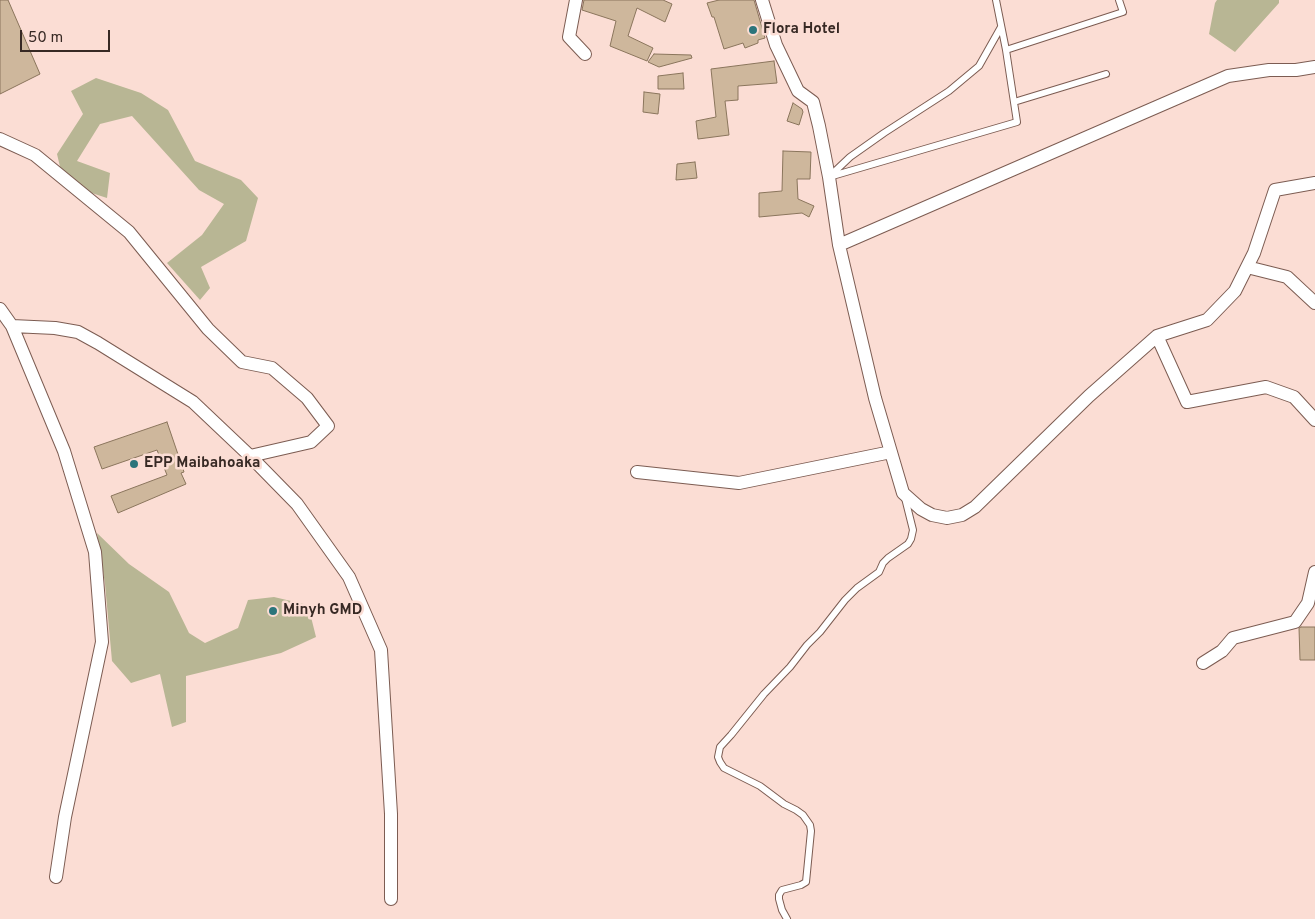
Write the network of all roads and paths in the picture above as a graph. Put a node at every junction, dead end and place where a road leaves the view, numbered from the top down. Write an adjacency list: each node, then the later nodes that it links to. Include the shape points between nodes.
1 (576, 0): 7 (street, via 569,37)
2 (762, 0): 12 (street, via 776,44 798,91 813,102)
3 (996, 0): 5 (lane)
4 (1119, 0): 6 (lane, via 1123,12)
5 (1001, 27): 6 (lane); 12 (lane, via 978,66 949,91 850,157)
6 (1006, 50): 10 (lane)
7 (585, 54)
8 (1315, 67): 14 (street, via 1228,76)
9 (1106, 74): 10 (lane)
10 (1014, 102): 12 (lane, via 1017,122)
11 (0, 139): 22 (street, via 35,155 129,232 208,329 242,362 272,368 307,398 328,426 311,442)
12 (829, 177): 14 (street)
13 (1315, 183): 15 (street, via 1275,190)
14 (839, 245): 21 (street)
15 (1247, 267): 16 (street, via 1287,277); 19 (street, via 1235,291 1207,320)
16 (1315, 303)
17 (0, 309): 18 (street)
18 (12, 326): 22 (street, via 78,332 192,402); 27 (street, via 64,451 95,552 102,642 65,817)
19 (1157, 336): 20 (street, via 1187,402 1266,387 1294,398); 24 (street, via 1089,396 975,507 962,515 948,518 932,515)
20 (1315, 420)
21 (891, 452): 23 (street, via 738,483); 24 (street)
22 (250, 456): 28 (street, via 297,504 349,577 381,650 391,814)
23 (636, 472)
24 (903, 493): 29 (lane, via 912,526 908,544 888,558 879,572 845,600 720,747 718,757 724,768 760,786 804,815 810,826 806,882 782,890 779,895)
25 (1315, 572): 26 (street, via 1308,603 1295,622 1233,638 1222,651)
26 (1203, 664)
27 (56, 877)
28 (390, 899)
29 (787, 919)

